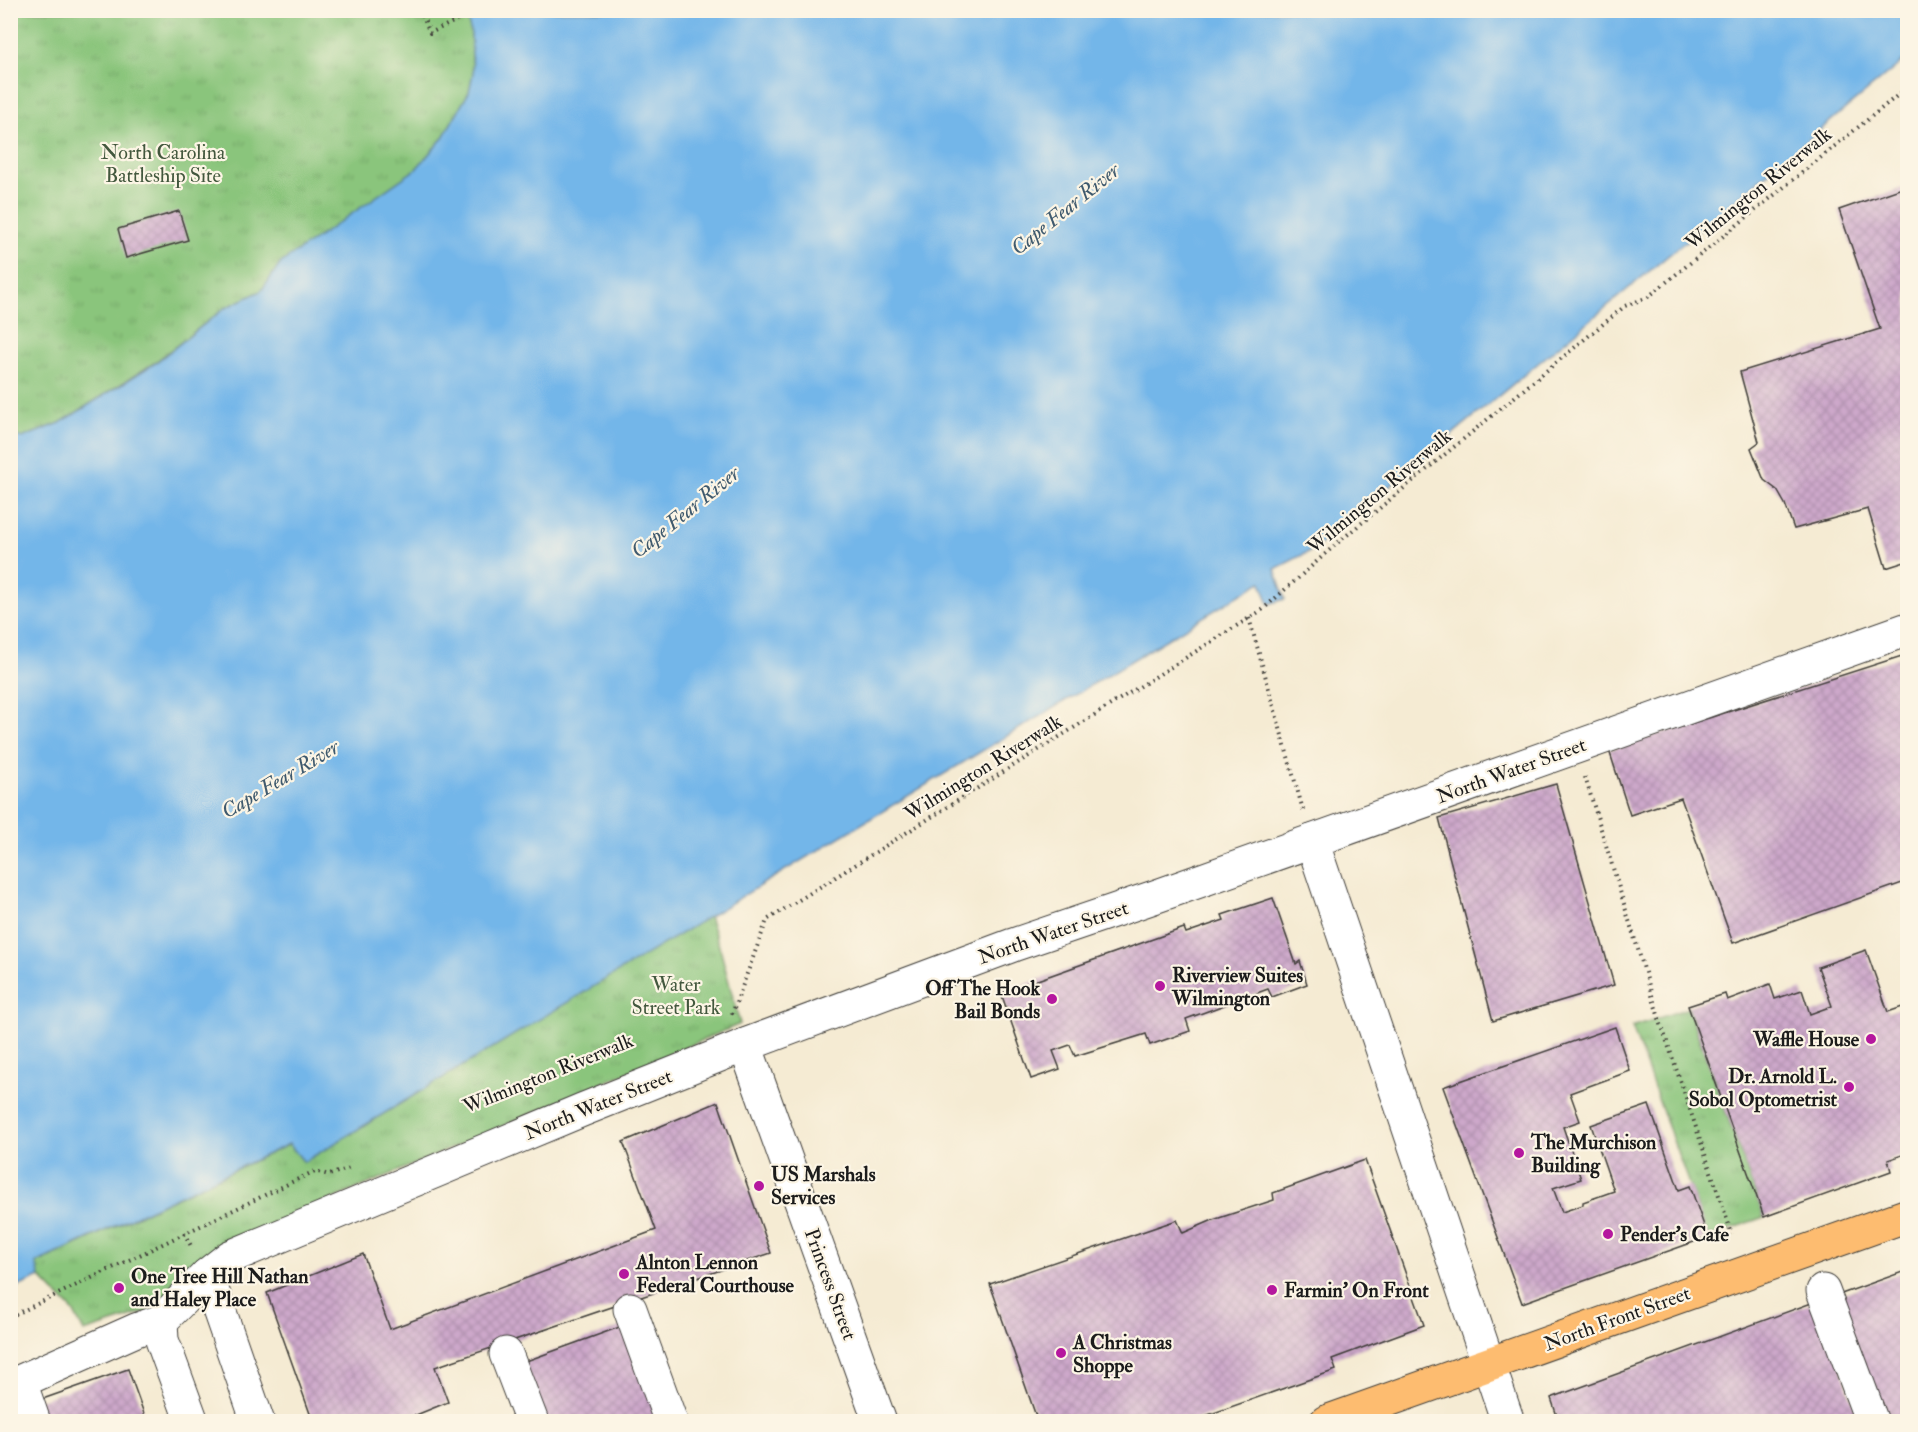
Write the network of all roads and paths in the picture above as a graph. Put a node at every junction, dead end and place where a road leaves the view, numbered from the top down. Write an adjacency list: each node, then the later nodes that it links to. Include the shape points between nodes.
1 (420, 10): 2 (path, via 430,33)
2 (478, 10)
3 (1908, 87): 4 (path, Wilmington Riverwalk, via 1648,297 1626,306)
4 (1249, 618): 7 (path); 8 (path, Wilmington Riverwalk, via 767,920 734,1013)
5 (1908, 629): 6 (street, North Water Street)
6 (1576, 747): 7 (street, North Water Street); 12 (path, via 1659,1018)
7 (1312, 841): 9 (street, North Water Street, via 1013,945); 19 (street)
8 (723, 1017)
9 (745, 1045): 13 (street, North Water Street, via 230,1257); 26 (street, Princess Street)
10 (360, 1165): 16 (path, via 329,1175 315,1171)
11 (1908, 1215): 19 (main road, North Front Street)
12 (1732, 1234)
13 (207, 1275): 17 (street, North Water Street); 23 (street)
14 (1824, 1291): 29 (street)
15 (630, 1309): 25 (street)
16 (10, 1317)
17 (161, 1321): 20 (street); 22 (street, via 162,1341)
18 (506, 1354): 24 (street)
19 (1488, 1364): 27 (main road, North Front Street); 28 (street)
20 (15, 1384): 21 (street)
21 (34, 1422)
22 (192, 1422)
23 (258, 1422)
24 (532, 1422)
25 (671, 1422)
26 (880, 1422)
27 (1326, 1422)
28 (1508, 1422)
29 (1872, 1422)

